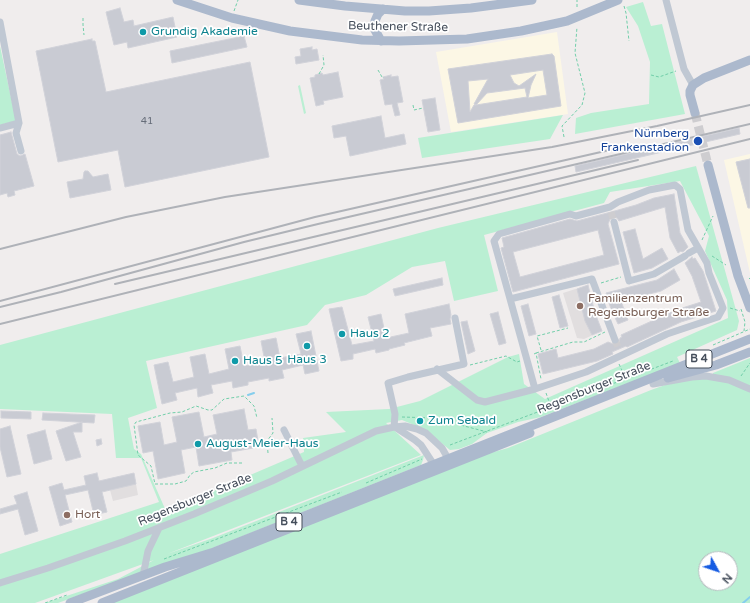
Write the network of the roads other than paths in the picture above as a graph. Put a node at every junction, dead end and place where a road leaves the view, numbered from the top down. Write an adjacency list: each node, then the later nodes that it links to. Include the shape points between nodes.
1 (177, 0): 8 (main road, Beuthener Straße, via 232,18 276,28)
2 (299, 0): 6 (main road, Beuthener Straße)
3 (532, 0): 6 (main road, Beuthener Straße, via 444,10)
4 (666, 0): 10 (street, via 684,69)
5 (621, 3): 8 (main road, Beuthener Straße, via 540,28 436,41)
6 (383, 9): 8 (main road, via 375,21 375,30)
7 (0, 22): 12 (street)
8 (381, 41)
9 (750, 60): 10 (main road, via 699,80)
10 (693, 85): 11 (main road, via 690,95)
11 (694, 113)
12 (19, 123): 13 (street); 14 (street, via 16,133)
13 (0, 128)
14 (21, 151)
15 (708, 165): 19 (main road)
16 (614, 222): 17 (street, via 629,281 654,274)
17 (698, 248): 18 (street, via 688,230 680,189 675,185 649,190 618,202 611,209 576,216 570,214 499,234 494,241); 26 (street, via 707,263 723,308 718,318 667,334 619,354 586,372)
18 (510, 299): 22 (street, via 593,282); 26 (street)
19 (746, 309)
20 (455, 318): 24 (street, via 464,364)
21 (750, 339): 30 (main road, Regensburger Straße / B 4, via 628,383)
22 (615, 340)
23 (750, 352): 25 (main road, Regensburger Straße / B 4)
24 (437, 369): 26 (street, via 477,400 485,402); 28 (street, via 388,383 396,418)
25 (653, 384): 27 (street, via 697,376 721,378); 30 (main road, B 4)
26 (535, 389)
27 (750, 389)
28 (394, 427): 30 (street, Regensburger Straße, via 405,426 426,433 442,448); 31 (street, Regensburger Straße, via 372,432); 32 (street, via 415,440)
29 (284, 430): 31 (street)
30 (448, 462): 32 (main road, Regensburger Straße / B 4)
31 (302, 466): 33 (street, Regensburger Straße)
32 (436, 467): 34 (main road, Regensburger Straße / B 4, via 214,552); 36 (main road, B 4)
33 (159, 528): 34 (street, via 148,551); 35 (street, Regensburger Straße)
34 (143, 576): 36 (main road); 37 (main road, Regensburger Straße / B 4)
35 (0, 583)
36 (138, 590): 38 (main road, B 4)
37 (69, 599)
38 (102, 603)

